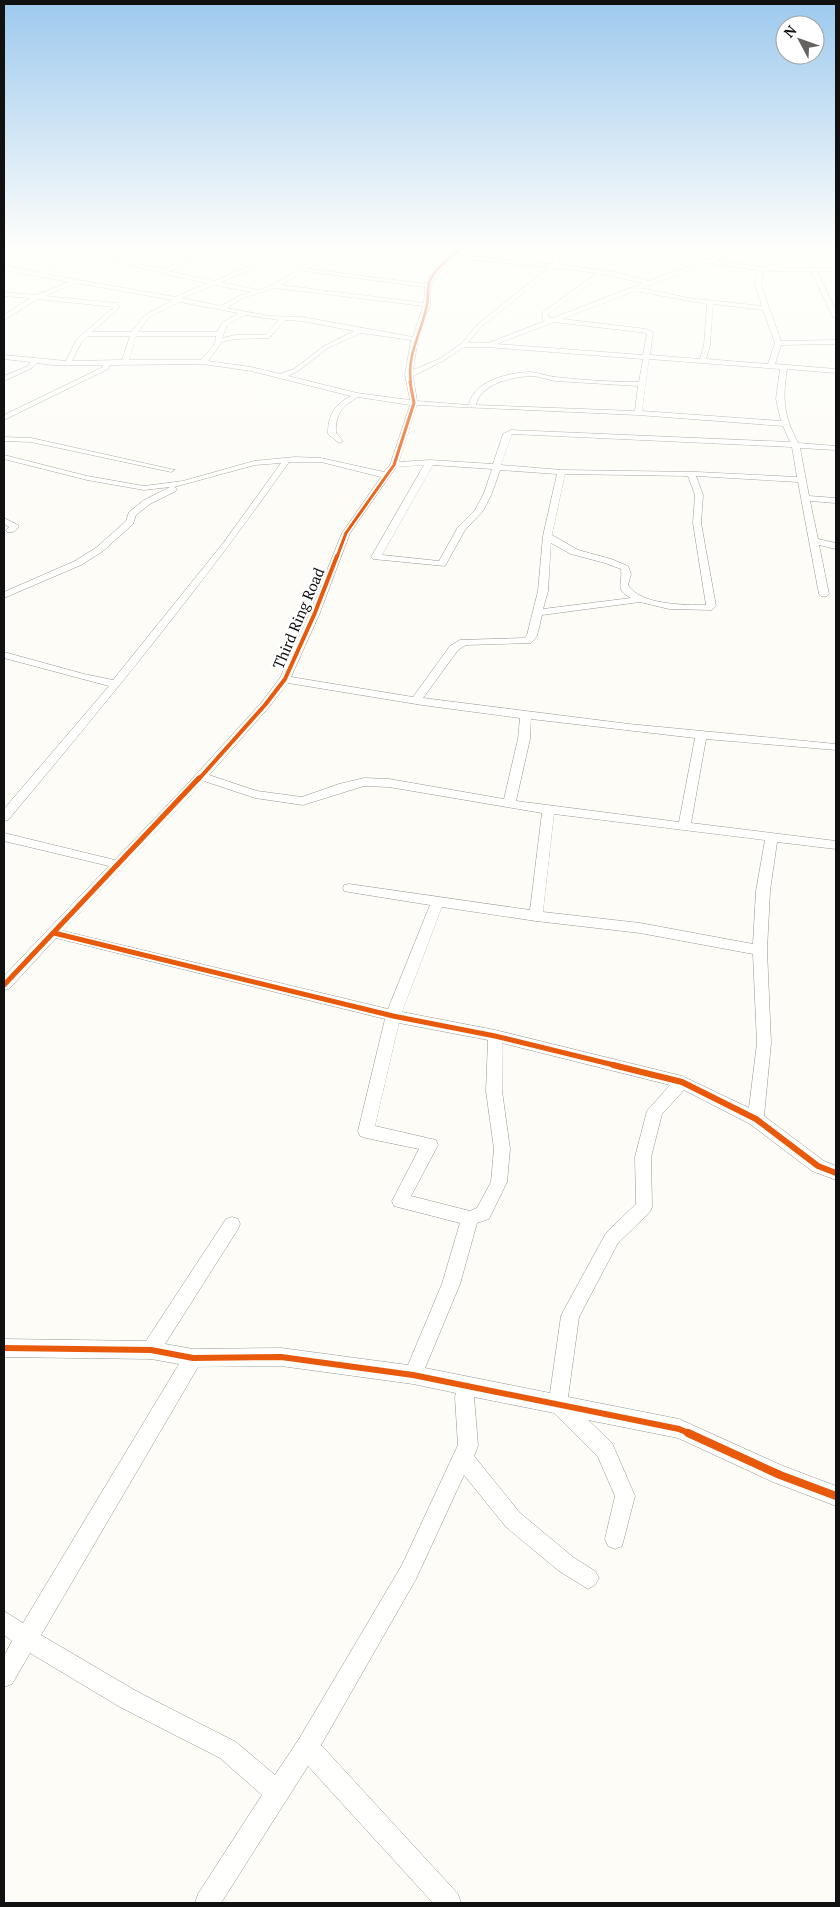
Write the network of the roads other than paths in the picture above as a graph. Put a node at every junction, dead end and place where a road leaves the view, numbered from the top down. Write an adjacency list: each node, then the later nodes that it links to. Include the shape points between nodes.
1 (83, 337): 23 (street)
2 (131, 337): 20 (street)
3 (220, 337): 4 (street); 21 (street)
4 (267, 337)
5 (345, 337): 29 (street, via 296,370)
6 (401, 337): 12 (street)
7 (470, 337): 15 (street)
8 (508, 337): 16 (street)
9 (650, 337): 18 (street)
10 (708, 337): 22 (street)
11 (776, 337): 14 (street)
12 (415, 339): 28 (street, Third Ring Road)
13 (836, 342): 14 (street)
14 (778, 343): 25 (street)
15 (463, 345): 16 (street); 28 (street)
16 (486, 345): 18 (street)
17 (4, 357): 19 (street)
18 (646, 358): 22 (street); 31 (street)
19 (34, 362): 23 (street); 30 (street)
20 (125, 362): 21 (street); 24 (street)
21 (202, 362): 29 (street)
22 (702, 362): 25 (street)
23 (68, 363): 24 (street)
24 (106, 363): 36 (street, via 106,368)
25 (771, 366): 26 (street)
26 (784, 367): 27 (street); 37 (street, via 778,397)
27 (836, 371)
28 (409, 375): 33 (street, Third Ring Road)
29 (281, 376): 32 (street)
30 (4, 379)
31 (642, 384): 34 (street, via 521,375 480,390); 35 (street)
32 (357, 395): 33 (street); 39 (street, via 340,404 332,416 332,434)
33 (414, 403): 34 (street); 46 (street, Third Ring Road)
34 (472, 407): 35 (street)
35 (638, 414): 37 (street)
36 (4, 418)
37 (784, 424): 40 (street)
38 (4, 439): 48 (street, via 31,440)
39 (339, 441)
40 (795, 444): 41 (street); 43 (street); 47 (street, via 518,431 507,434)
41 (834, 448): 43 (street)
42 (4, 457): 53 (street, via 87,478 144,488)
43 (797, 457): 52 (street)
44 (286, 461): 51 (street, via 321,460); 53 (street, via 254,463); 69 (street, via 227,544)
45 (430, 462): 46 (street); 47 (street); 47 (street, via 376,557 442,564 461,529 479,511)
46 (394, 465): 51 (street, Third Ring Road)
47 (496, 467): 49 (street)
48 (171, 470)
49 (562, 472): 50 (street); 58 (street)
50 (691, 474): 52 (street); 64 (street, via 699,495 697,523 711,606)
51 (385, 475): 68 (street, Third Ring Road, via 346,533)
52 (801, 480): 54 (street)
53 (184, 483): 63 (street, via 147,502 132,514 130,522 85,559)
54 (806, 498): 55 (street); 59 (street)
55 (836, 500)
56 (4, 521): 57 (street, via 15,527)
57 (10, 530)
58 (548, 536): 61 (street); 64 (street, via 572,551 610,560 625,568 622,588)
59 (815, 541): 60 (street); 62 (street)
60 (836, 546)
61 (543, 591): 65 (street, via 551,599); 66 (street)
62 (824, 594)
63 (4, 595)
64 (638, 600): 65 (street)
65 (578, 608): 66 (street)
66 (538, 613): 70 (street, via 528,641 464,642 454,648)
67 (4, 655): 69 (street)
68 (286, 679): 70 (street); 74 (street, Third Ring Road)
69 (116, 684): 77 (street)
70 (416, 700): 71 (street)
71 (526, 716): 72 (street); 75 (street)
72 (701, 737): 73 (street); 78 (street)
73 (836, 747)
74 (201, 776): 75 (street, via 255,794 294,801 364,782 389,783); 82 (street, Third Ring Road)
75 (509, 803): 76 (street)
76 (548, 810): 78 (street); 85 (street)
77 (4, 817)
78 (684, 827): 80 (street)
79 (4, 837): 82 (street)
80 (770, 838): 81 (street); 87 (street)
81 (836, 845)
82 (116, 864): 86 (street, Third Ring Road)
83 (349, 888): 84 (street)
84 (438, 901): 85 (street); 89 (street)
85 (536, 916): 87 (street, via 640,928)
86 (54, 933): 88 (street, Third Ring Road); 89 (street)
87 (760, 950): 92 (street, via 764,1043)
88 (4, 985)
89 (393, 1016): 90 (street); 94 (street, via 366,1131 430,1145 400,1201)
90 (495, 1036): 91 (street); 94 (street, via 494,1091 502,1149 499,1182 482,1214)
91 (682, 1082): 92 (street); 101 (street, via 655,1111 643,1158 644,1207 612,1238 570,1316)
92 (756, 1119): 93 (street, via 818,1166)
93 (836, 1172)
94 (470, 1218): 99 (street, via 451,1284)
95 (232, 1224): 97 (street)
96 (4, 1348): 97 (street)
97 (151, 1350): 98 (street)
98 (193, 1358): 99 (street, via 281,1357); 107 (street)
99 (413, 1375): 100 (street)
100 (468, 1387): 101 (street); 102 (street, via 464,1397 468,1446)
101 (558, 1404): 103 (street, via 679,1429 780,1475); 104 (street, via 605,1450 625,1496)
102 (462, 1458): 105 (street, via 513,1520); 109 (street, via 409,1572)
103 (836, 1496)
104 (615, 1539)
105 (588, 1578)
106 (4, 1622): 107 (street)
107 (26, 1638): 108 (street); 110 (street, via 128,1699 228,1750)
108 (4, 1676)
109 (307, 1746): 110 (street); 112 (street)
110 (278, 1793): 111 (street)
111 (207, 1903)
112 (449, 1903)

